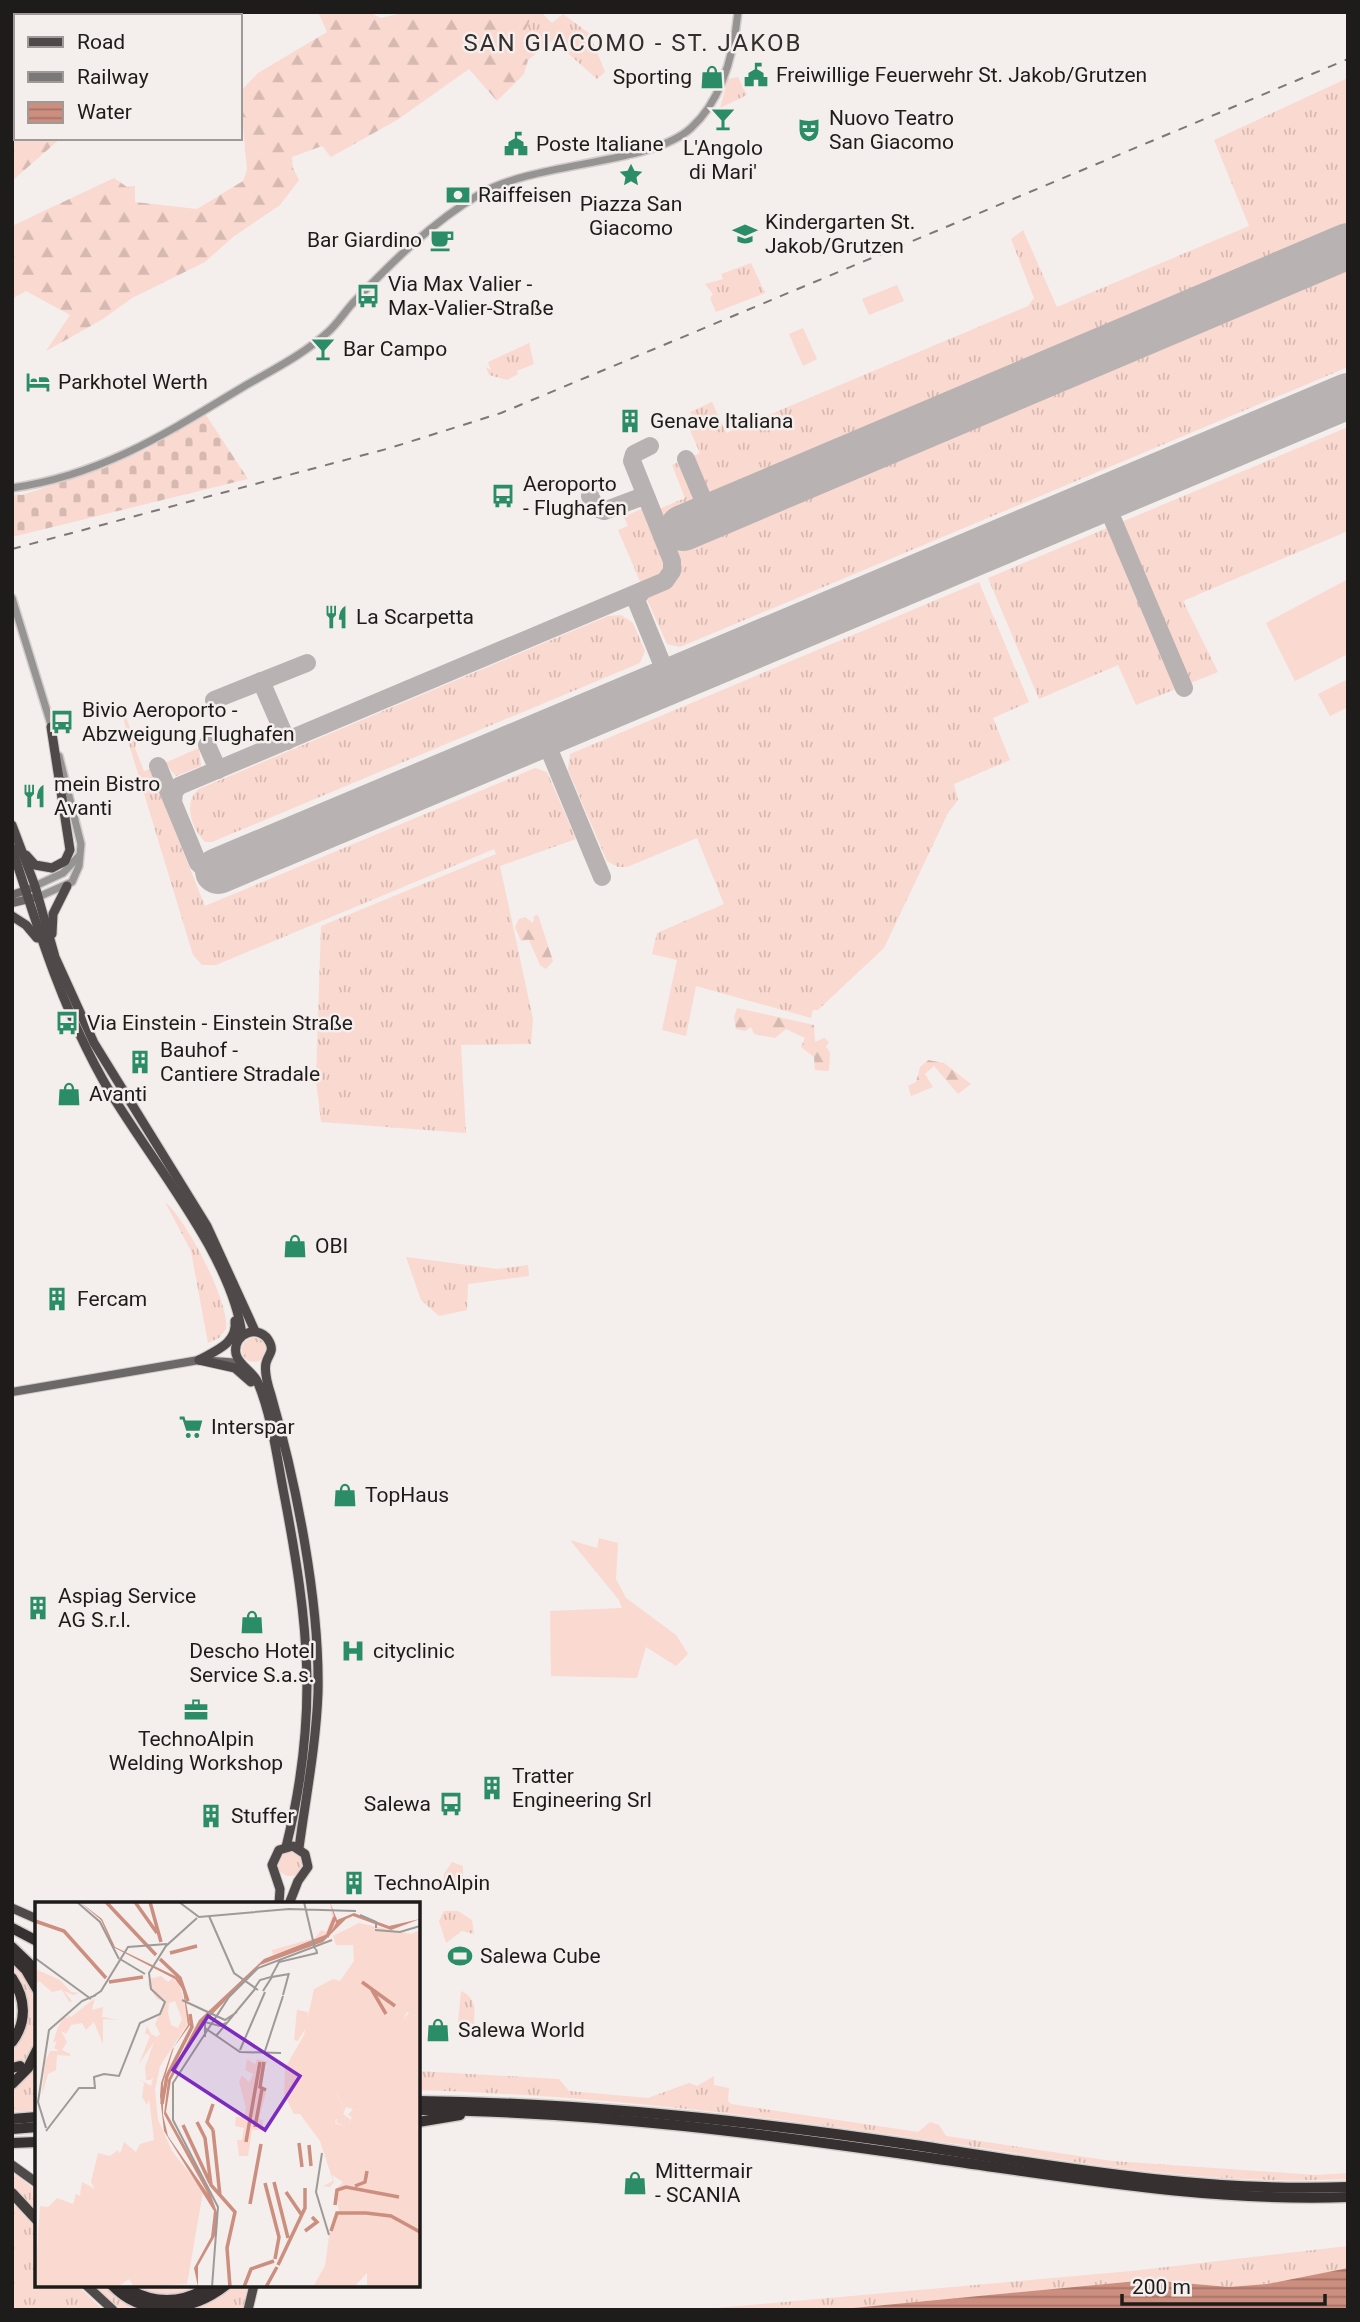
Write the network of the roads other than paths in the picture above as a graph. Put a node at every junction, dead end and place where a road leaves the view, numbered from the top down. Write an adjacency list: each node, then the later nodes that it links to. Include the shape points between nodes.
1 (738, 12): 2 (street, via 728,64 709,105 690,129 661,144 536,173 488,190 411,247 329,331 290,360 120,459)
2 (12, 488)
3 (12, 598): 4 (street)
4 (51, 727): 5 (main road, via 71,836 67,858 56,867 35,865); 7 (street)
5 (12, 826): 8 (main road)
6 (12, 848): 11 (main road)
7 (81, 852): 8 (street, via 63,873); 9 (street, via 75,877)
8 (35, 886): 11 (main road); 12 (main road)
9 (67, 886): 12 (street); 16 (main road, via 53,914)
10 (12, 895): 11 (main road)
11 (26, 895): 12 (main road); 13 (main road); 15 (main road)
12 (38, 897): 16 (main road)
13 (12, 903)
14 (12, 916): 15 (main road, via 26,925)
15 (42, 948): 17 (main road, via 65,1006 105,1083 205,1242)
16 (54, 953): 18 (main road, via 94,1043 207,1226)
17 (225, 1282): 19 (main road, via 235,1306); 20 (main road, via 235,1333)
18 (256, 1331): 19 (main road); 21 (main road, via 271,1344)
19 (239, 1339): 20 (main road); 22 (main road, via 236,1352)
20 (199, 1360): 22 (main road); 23 (main road); 24 (main road, via 245,1374)
21 (266, 1363): 22 (main road); 26 (main road, via 307,1569 317,1648 316,1730)
22 (244, 1365): 24 (main road, via 258,1384)
23 (12, 1392)
24 (264, 1405): 25 (main road, via 308,1646 305,1743)
25 (286, 1847): 26 (main road); 27 (main road, via 279,1850 272,1865)
26 (299, 1848): 28 (main road, via 309,1867)
27 (278, 1879): 28 (main road); 29 (main road)
28 (298, 1881): 30 (main road)
29 (279, 1902)
30 (290, 1902)
31 (12, 1908): 32 (main road)
32 (35, 1918)
33 (12, 1928): 35 (highway)
34 (12, 1938): 38 (highway)
35 (35, 1940)
36 (12, 1947): 39 (highway)
37 (12, 1956): 41 (highway)
38 (35, 1957)
39 (35, 1969)
40 (12, 1978): 42 (highway, via 24,2008)
41 (35, 1986)
42 (12, 2042)
43 (35, 2054): 44 (highway)
44 (12, 2084)
45 (420, 2101): 57 (highway, via 691,2115 1186,2183)
46 (420, 2110): 47 (highway)
47 (485, 2110): 50 (highway); 59 (highway, via 751,2132 1185,2193)
48 (35, 2117): 49 (highway)
49 (12, 2119)
50 (420, 2122)
51 (35, 2127): 52 (highway)
52 (12, 2129)
53 (35, 2142): 54 (highway)
54 (12, 2143)
55 (12, 2165): 56 (main road)
56 (35, 2182)
57 (1348, 2187)
58 (12, 2193): 60 (highway)
59 (1348, 2197)
60 (35, 2218)
61 (88, 2287): 67 (main road)
62 (115, 2287): 65 (highway, via 134,2301 167,2309 205,2300)
63 (127, 2287): 64 (highway, via 149,2299 173,2301)
64 (208, 2287)
65 (223, 2287)
66 (254, 2287): 68 (main road)
67 (113, 2310)
68 (248, 2310)

